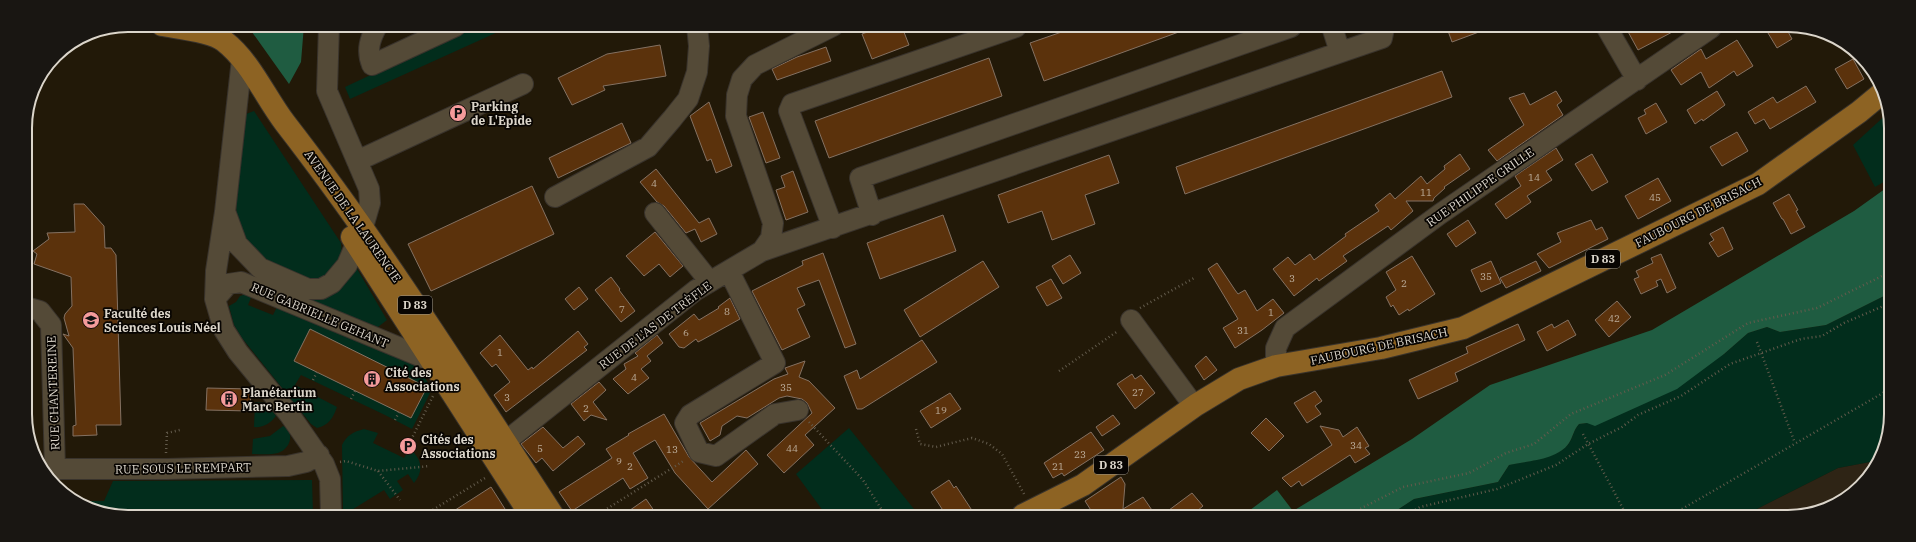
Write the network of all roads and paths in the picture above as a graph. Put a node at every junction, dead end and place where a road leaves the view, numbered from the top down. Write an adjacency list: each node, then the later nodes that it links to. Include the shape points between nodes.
1 (200, 32): 14 (main road, AVENUE DE LA LAURENCIE / D 83, via 223,40)
2 (329, 32): 18 (street, RUE GABRIELLE GEHANT, via 327,91)
3 (373, 32): 4 (street, via 369,46 372,65)
4 (443, 32)
5 (698, 32): 19 (street, via 697,72 688,99 648,147)
6 (821, 32): 25 (street, RUE DE L'AS DE TRÈFLE, via 755,65 742,79 736,116 773,223 772,238)
7 (1001, 32): 23 (street, via 792,104 789,111)
8 (1277, 32): 22 (street, via 860,178)
9 (1333, 32): 13 (street)
10 (1383, 32): 13 (street, via 1382,38)
11 (1609, 32): 15 (street)
12 (1705, 32): 15 (street, RUE PHILIPPE GRILLE)
13 (1340, 52): 22 (street)
14 (242, 59): 20 (street, RUE GABRIELLE GEHANT); 24 (main road, AVENUE DE LA LAURENCIE / D 83, via 283,121 316,183)
15 (1637, 80): 37 (street, RUE PHILIPPE GRILLE, via 1440,214 1285,328 1276,348)
16 (523, 84): 18 (street)
17 (1879, 96): 37 (main road, FAUBOURG DE BRISACH / D 83, via 1758,184 1463,328 1381,348)
18 (357, 161): 24 (street, RUE GABRIELLE GEHANT, via 369,189 370,204)
19 (555, 197)
20 (225, 212): 24 (street, RUE GABRIELLE GEHANT, via 237,244 260,268 308,289 321,289 332,283 347,265); 30 (street, via 216,271)
21 (655, 213): 29 (street)
22 (872, 215): 23 (street)
23 (833, 228): 25 (street)
24 (360, 235): 36 (main road, AVENUE DE LA LAURENCIE / D 83); 41 (main road, AVENUE DE LA LAURENCIE / D 83)
25 (762, 251): 26 (street, RUE DE L'AS DE TRÈFLE)
26 (729, 270): 29 (street, RUE DE L'AS DE TRÈFLE); 59 (street, via 775,363 690,415 684,423)
27 (1884, 275): 74 (path, via 1816,308 1748,323 1666,375 1571,414 1534,444 1506,454 1469,473 1403,487)
28 (1196, 278): 33 (path, via 1138,309)
29 (710, 282): 55 (street, RUE DE L'AS DE TRÈFLE, via 696,290)
30 (215, 299): 36 (street, RUE GABRIELLE GEHANT, via 228,284 241,282); 60 (street, via 224,330 238,352)
31 (1884, 306): 35 (path, via 1844,323 1822,336 1801,339)
32 (32, 309): 62 (street, RUE CHANTEREINE, via 40,311 51,325)
33 (1131, 320): 38 (path); 46 (street)
34 (1757, 342): 35 (path)
35 (1760, 352): 56 (path); 57 (path, via 1730,364 1681,396 1638,415 1622,427)
36 (430, 360): 41 (street, RUE GABRIELLE GEHANT, via 443,366 449,376); 50 (main road, AVENUE DE LA LAURENCIE / D 83)
37 (1276, 366): 46 (main road, FAUBOURG DE BRISACH / D 83, via 1239,379)
38 (1059, 371)
39 (317, 372): 40 (path)
40 (313, 380)
41 (467, 384): 55 (main road, AVENUE DE LA LAURENCIE / D 83)
42 (355, 390): 45 (path)
43 (436, 390): 54 (path)
44 (1884, 392): 56 (path)
45 (351, 398)
46 (1194, 406): 73 (main road, FAUBOURG DE BRISACH / D 83, via 1083,484)
47 (798, 410): 59 (street, via 775,414 716,456); 71 (path, via 863,480)
48 (399, 412): 49 (path)
49 (395, 420)
50 (473, 428): 55 (street, via 493,441); 63 (main road, AVENUE DE LA LAURENCIE / D 83)
51 (916, 429): 72 (path, via 920,444 936,447 972,438 989,444 1002,454)
52 (180, 430): 58 (path, via 167,433)
53 (1583, 434): 57 (path)
54 (411, 440)
55 (505, 442): 69 (main road, AVENUE DE LA LAURENCIE / D 83)
56 (1795, 443): 77 (path)
57 (1588, 444): 75 (path, via 1556,465 1497,489); 76 (path)
58 (167, 446)
59 (699, 452): 70 (path)
60 (322, 459): 62 (street, RUE SOUS LE REMPART, via 288,466); 64 (path, via 346,462); 66 (street, via 330,479)
61 (430, 466): 64 (path)
62 (49, 469)
63 (500, 470): 67 (path); 68 (main road, AVENUE DE LA LAURENCIE / D 83)
64 (378, 471): 65 (path)
65 (400, 500)
66 (331, 510)
67 (433, 510)
68 (527, 510)
69 (549, 510)
70 (604, 510)
71 (881, 510)
72 (1027, 510)
73 (1034, 510)
74 (1358, 510)
75 (1415, 510)
76 (1624, 510)
77 (1678, 510)

